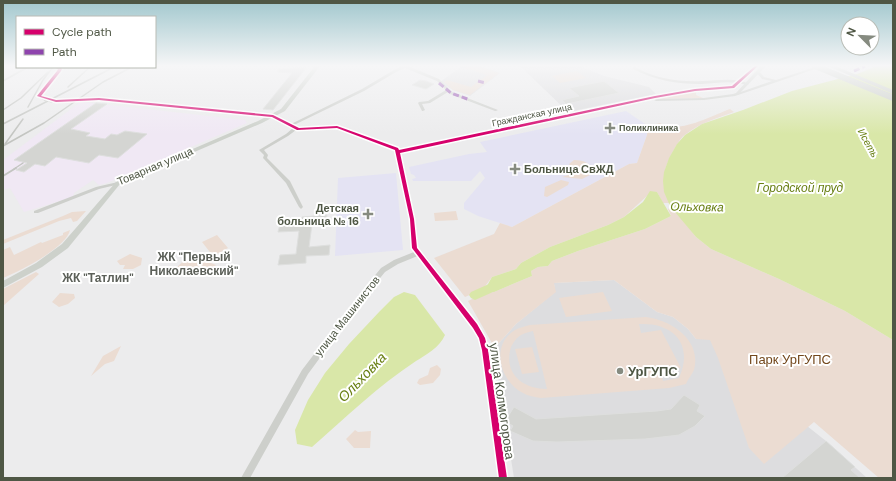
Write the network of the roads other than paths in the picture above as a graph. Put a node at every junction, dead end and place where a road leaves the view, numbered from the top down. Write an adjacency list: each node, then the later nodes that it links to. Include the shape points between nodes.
1 (45, 88): 12 (street, via 39,96)
2 (300, 88): 18 (main road, Товарная улица, via 286,107)
3 (364, 88): 19 (street)
4 (723, 88): 8 (street, Гражданская улица)
5 (743, 88): 10 (street)
6 (755, 88): 10 (street)
7 (870, 88): 11 (main road, bridge)
8 (702, 90): 13 (street, via 698,91 698,94); 14 (street, Гражданская улица, via 655,97)
9 (447, 91): 16 (street, via 429,102 420,103); 17 (street)
10 (738, 94): 13 (street, Гражданская улица)
11 (893, 98)
12 (44, 99)
13 (710, 99): 14 (street, Гражданская улица)
14 (650, 100): 21 (street, Гражданская улица)
15 (53, 101): 18 (street, via 140,103)
16 (423, 110)
17 (496, 110)
18 (273, 116): 19 (street); 22 (main road, Товарная улица)
19 (291, 125): 20 (street)
20 (296, 128): 21 (street, via 303,130 337,127 397,149); 23 (street, via 260,150 288,182)
21 (398, 152): 25 (street)
22 (118, 183): 24 (street, Товарная улица); 26 (main road, via 65,246 39,265)
23 (301, 207)
24 (36, 212)
25 (418, 253): 27 (street, улица Машинистов, via 383,270 365,292 305,372); 28 (street, улица Колмогорова, via 447,287 482,338)
26 (3, 285)
27 (244, 478)
28 (503, 478)

